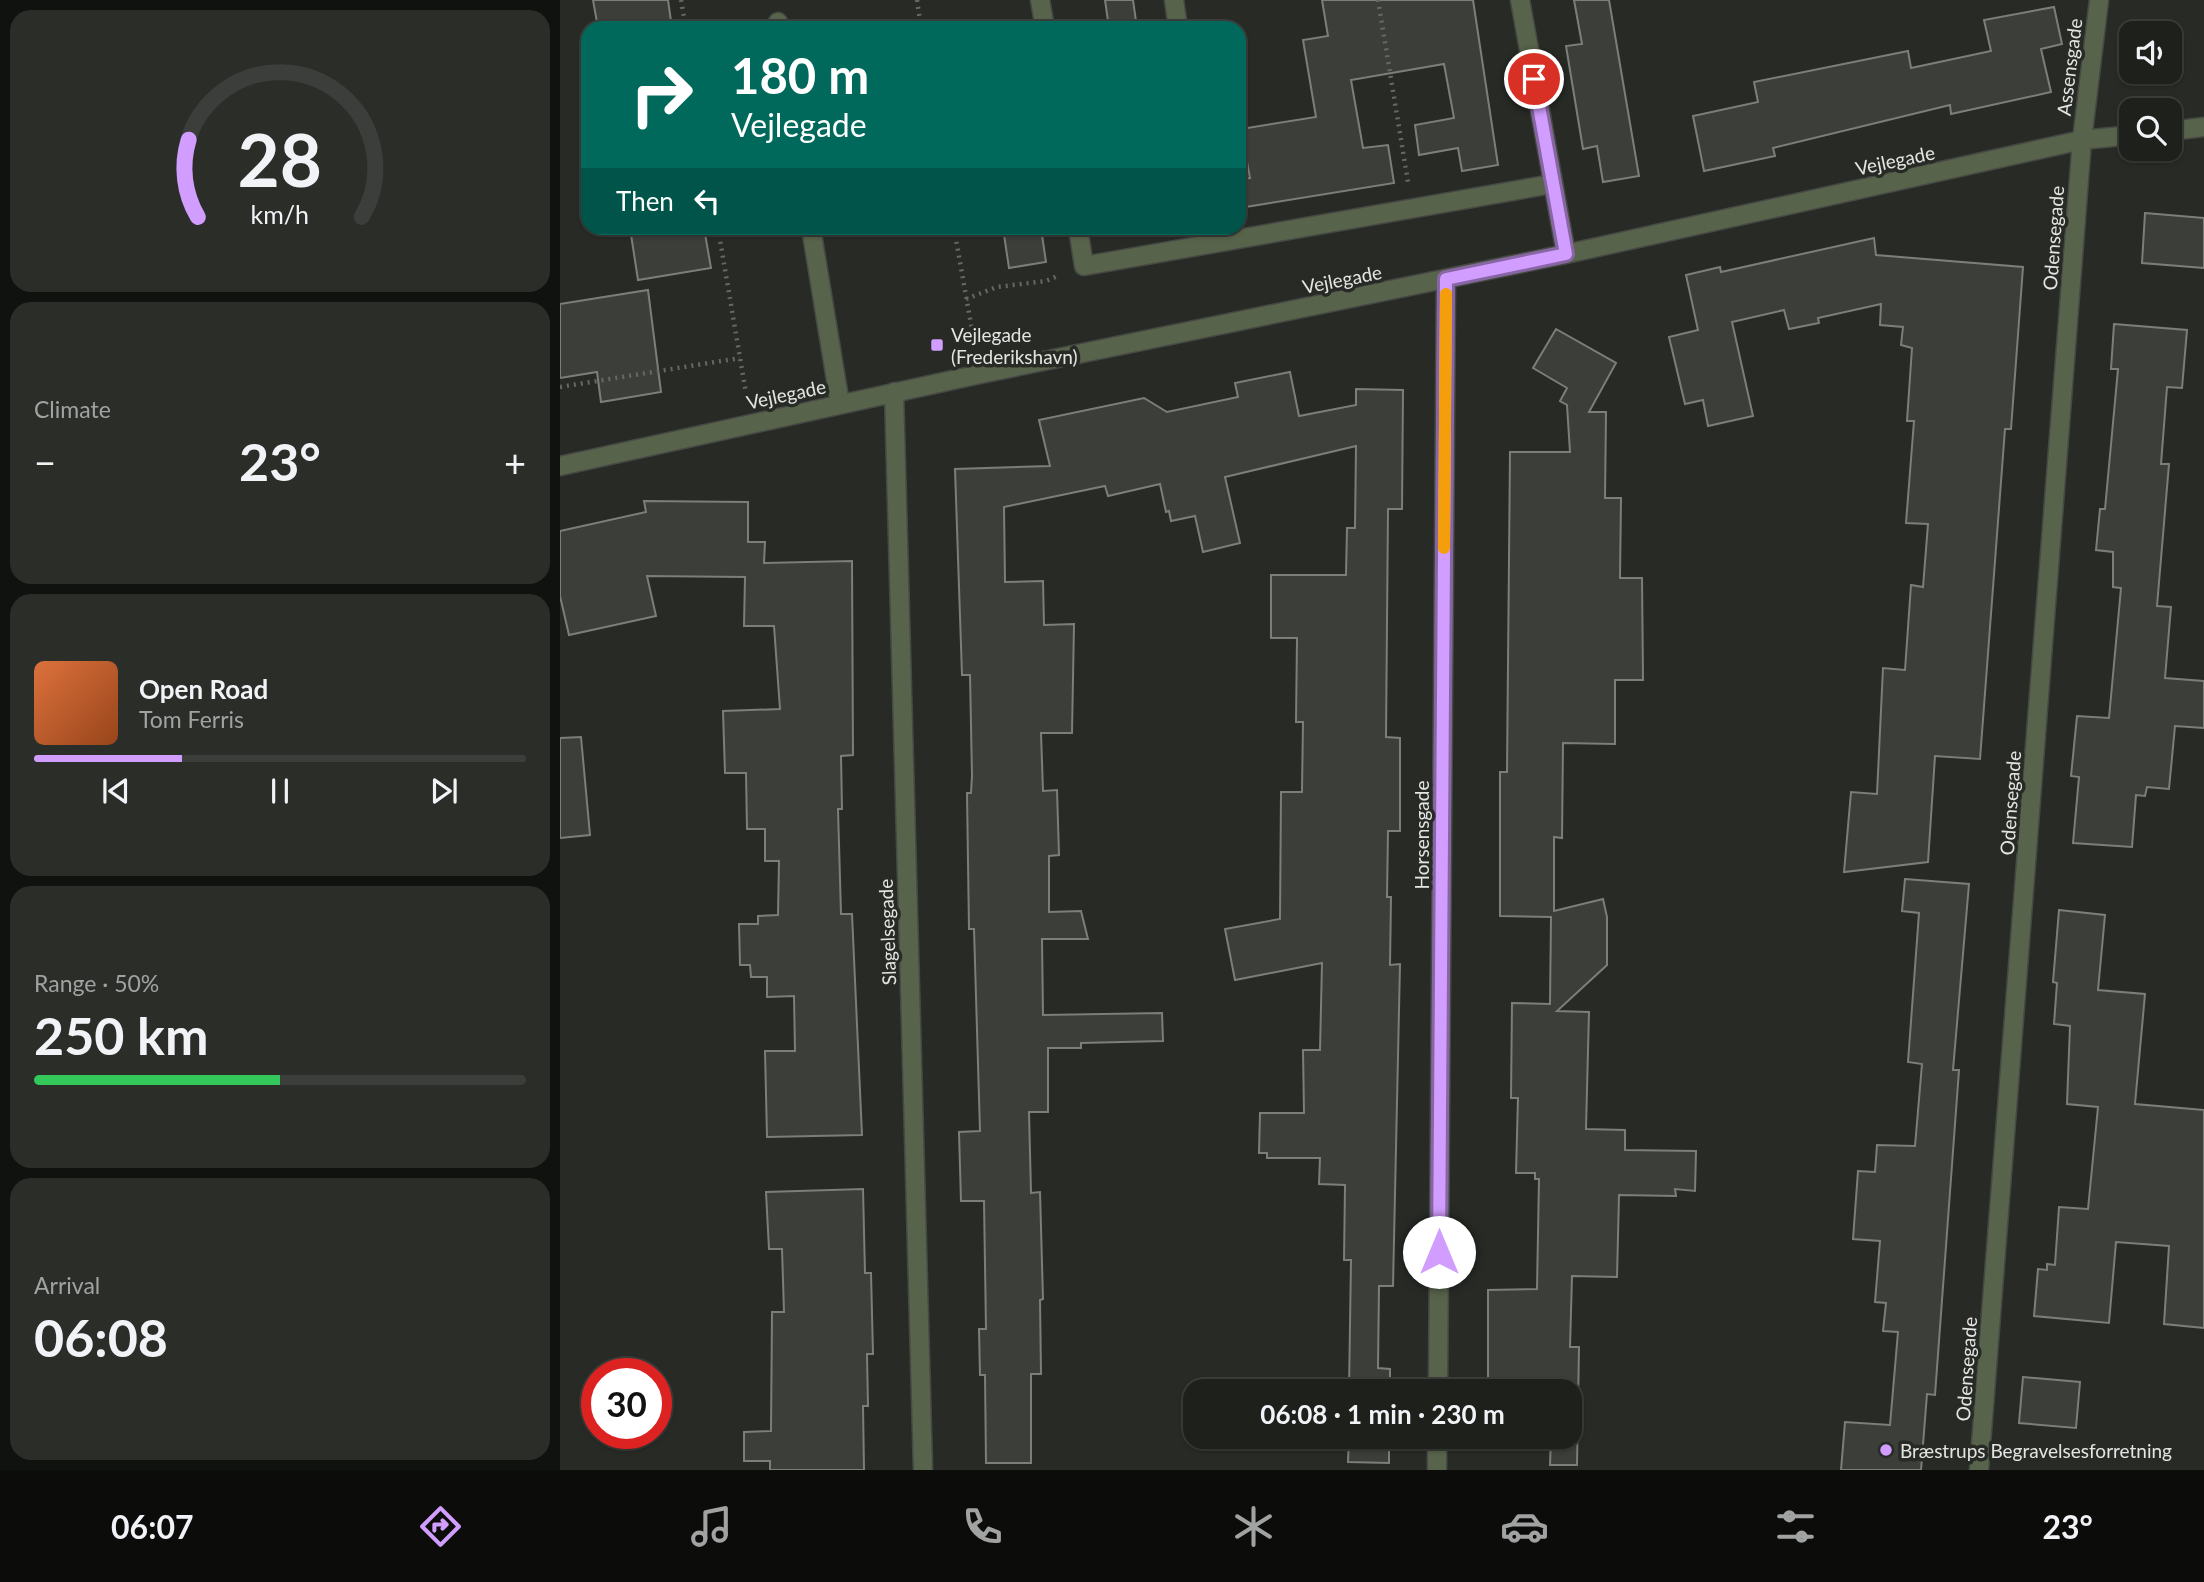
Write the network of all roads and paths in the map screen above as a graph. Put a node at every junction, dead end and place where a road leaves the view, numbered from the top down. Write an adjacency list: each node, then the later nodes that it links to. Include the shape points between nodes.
1 (681, 0): 8 (path)
2 (917, 0): 9 (path)
3 (1040, 0): 10 (street)
4 (1174, 0): 11 (street)
5 (1378, 0): 17 (path)
6 (1520, 0): 16 (street)
7 (2099, 0): 15 (street, Assensgade)
8 (685, 21)
9 (920, 21)
10 (1044, 21)
11 (1177, 21)
12 (2204, 127): 13 (street)
13 (2182, 130)
14 (2119, 136): 15 (street, Vejlegade)
15 (2082, 140): 22 (street, Vejlegade); 37 (street, Odensegade)
16 (1552, 184): 17 (street); 22 (street)
17 (1412, 211): 23 (street)
18 (719, 235): 26 (path)
19 (812, 235): 30 (street)
20 (955, 235): 25 (path)
21 (1078, 235): 23 (street)
22 (1566, 254): 24 (street, Vejlegade)
23 (1084, 266): 25 (path, via 1046,281 997,287)
24 (1446, 279): 27 (street, Vejlegade); 33 (street, Horsensgade)
25 (966, 299): 27 (path)
26 (740, 358): 28 (path); 31 (path)
27 (980, 374): 29 (street, Vejlegade)
28 (560, 387)
29 (894, 392): 30 (street, Vejlegade); 35 (street, Slagelsegade)
30 (840, 404): 31 (street, Vejlegade)
31 (751, 424): 32 (street, Vejlegade)
32 (560, 466)
33 (1438, 1379)
34 (1437, 1449): 36 (street)
35 (922, 1470)
36 (1437, 1470)
37 (1979, 1470)

